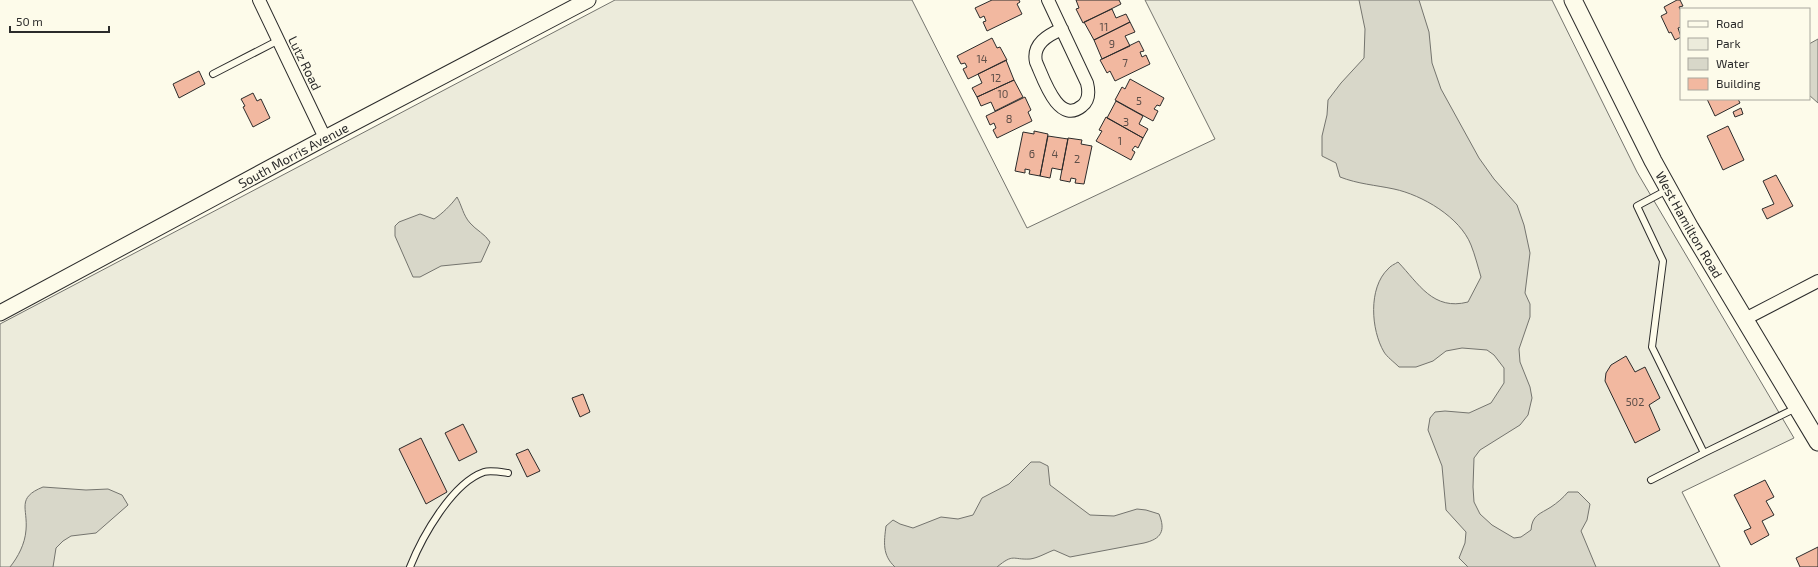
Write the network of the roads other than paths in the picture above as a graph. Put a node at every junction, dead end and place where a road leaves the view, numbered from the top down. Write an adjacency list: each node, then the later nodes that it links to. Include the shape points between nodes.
1 (259, 0): 6 (street, Lutz Road)
2 (588, 0): 8 (street, South Morris Avenue)
3 (1048, 0): 5 (street)
4 (1573, 0): 9 (main road, West Hamilton Road)
5 (1062, 29): 5 (street, via 1089,92 1082,106 1074,110 1066,110 1055,101 1034,56 1042,41)
6 (278, 40): 7 (lane); 8 (street, Lutz Road)
7 (213, 74)
8 (326, 138): 11 (street, South Morris Avenue)
9 (1668, 189): 12 (main road, West Hamilton Road); 15 (lane, via 1637,206 1663,261 1652,347)
10 (1818, 281): 12 (street)
11 (0, 313)
12 (1745, 319): 13 (main road, West Hamilton Road)
13 (1798, 408): 14 (main road, West Hamilton Road); 15 (lane)
14 (1818, 442)
15 (1704, 453): 17 (lane)
16 (508, 472): 18 (lane, via 484,471 460,487 436,517)
17 (1651, 480)
18 (410, 567)

